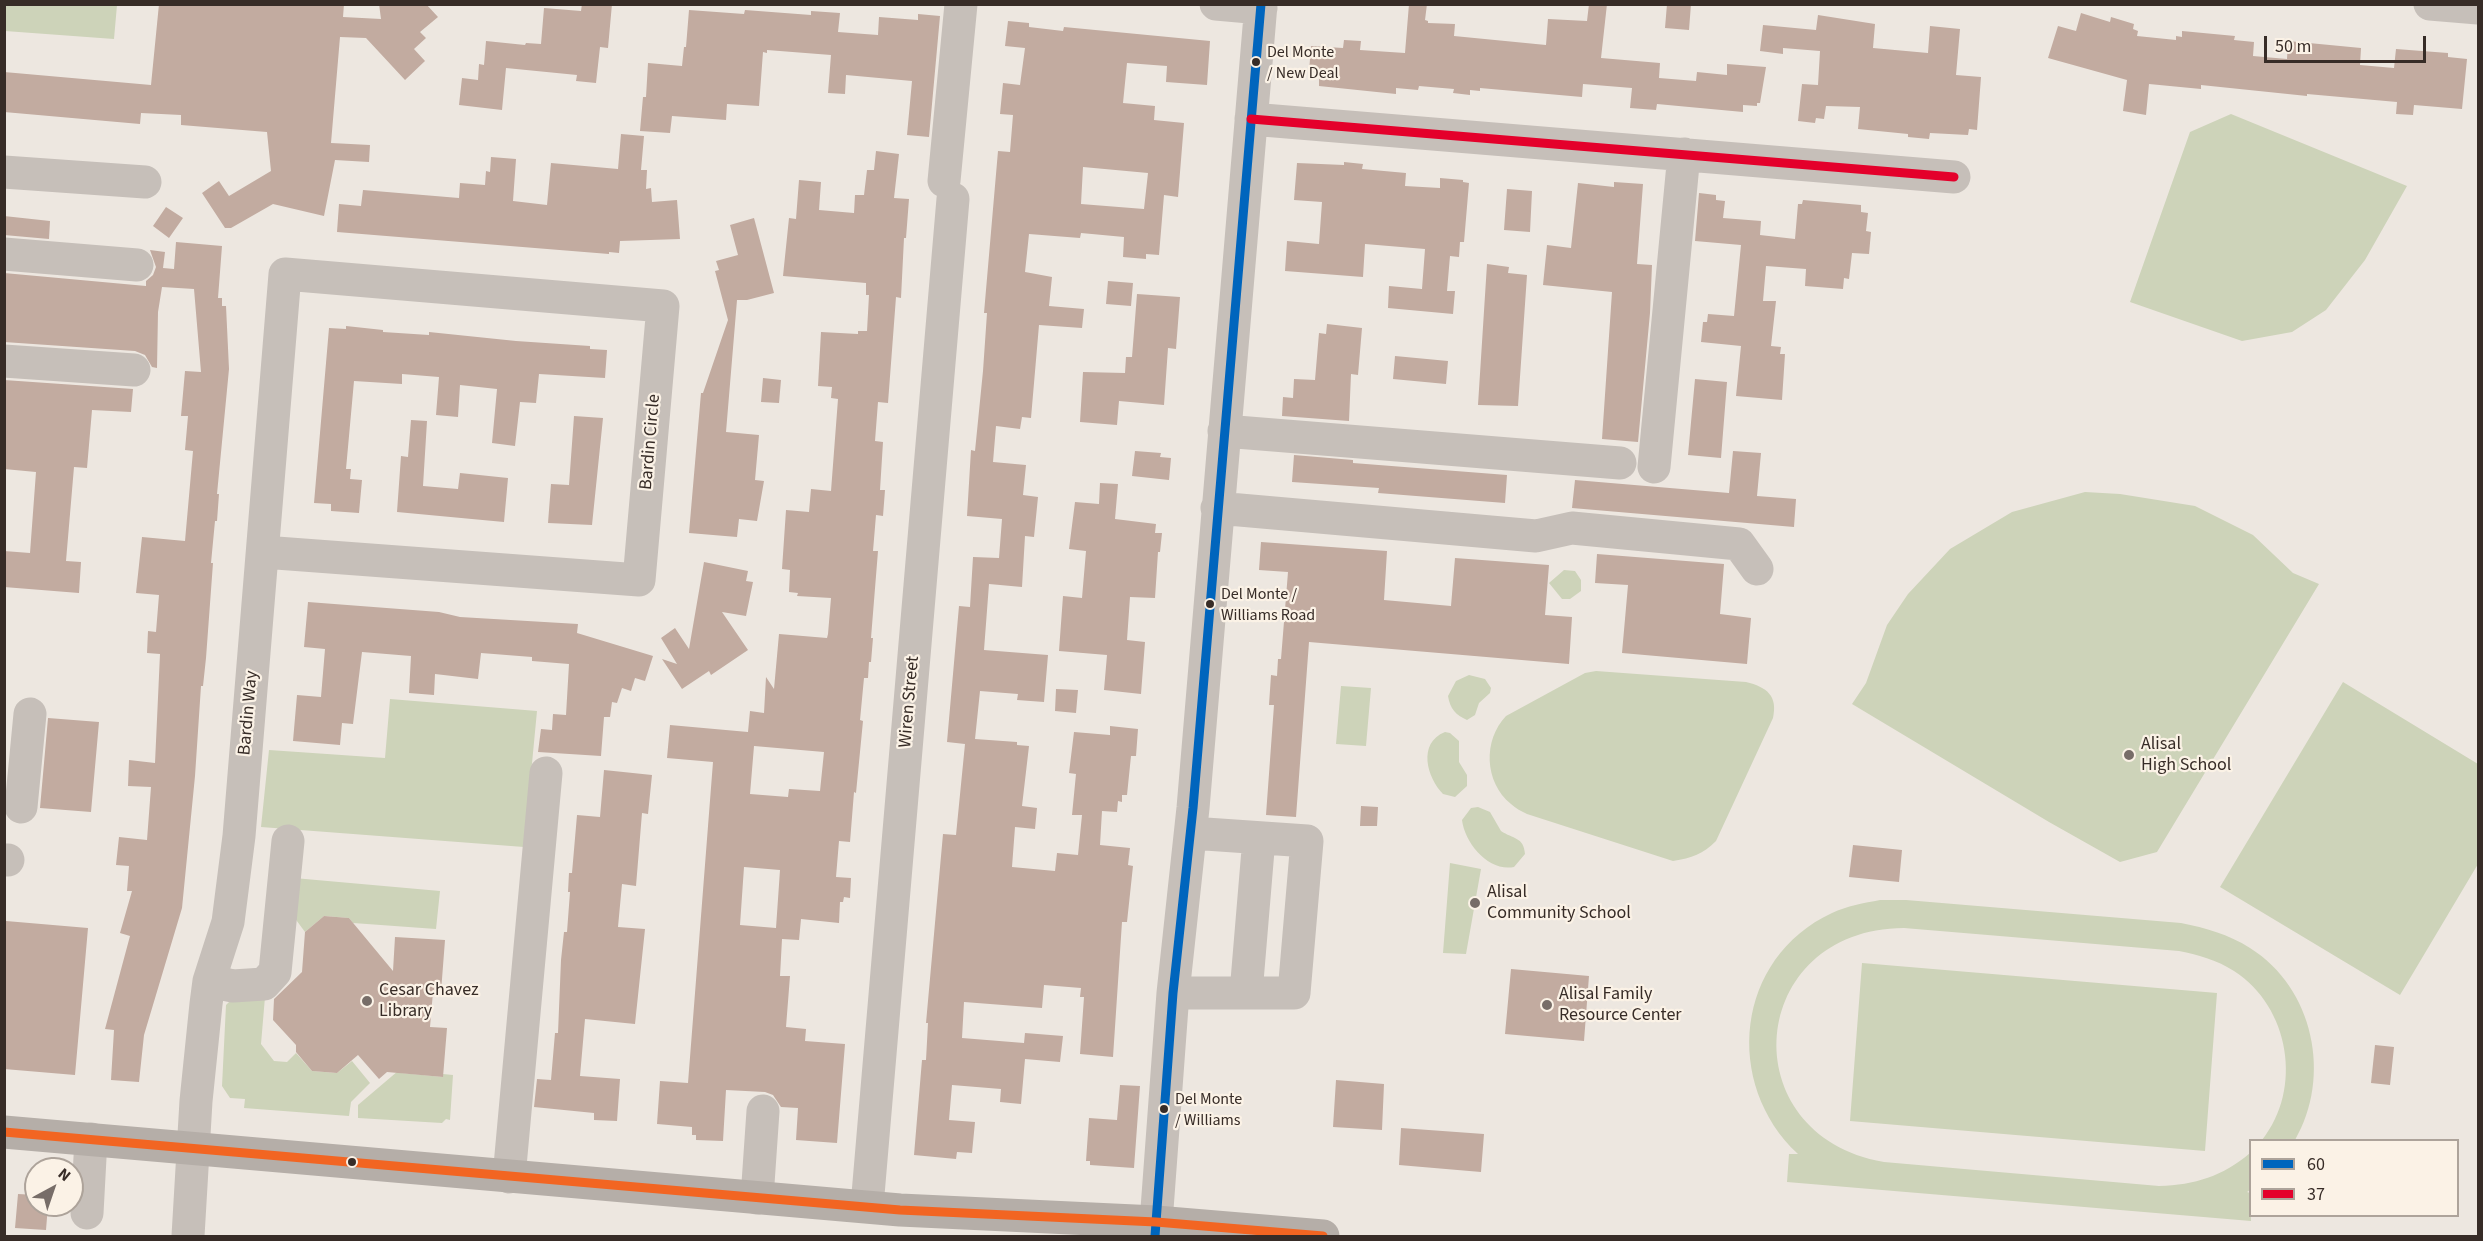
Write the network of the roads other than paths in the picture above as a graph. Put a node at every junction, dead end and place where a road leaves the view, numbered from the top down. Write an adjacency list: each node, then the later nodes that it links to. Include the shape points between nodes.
1 (961, 4): 37 (street, Wiren Street)
2 (1216, 4): 4 (street)
3 (2430, 4): 5 (street)
4 (1261, 6): 6 (street)
5 (2478, 8)
6 (1251, 119): 7 (street); 16 (street)
7 (1684, 154): 9 (street); 18 (street)
8 (4, 172): 10 (street)
9 (1954, 177)
10 (144, 182)
11 (4, 254): 12 (street)
12 (137, 265)
13 (285, 273): 20 (street, Bardin Way); 20 (street, Bardin Circle, via 663,306 639,580)
14 (4, 360): 15 (street)
15 (134, 370)
16 (1224, 431): 17 (street); 19 (street)
17 (1620, 463)
18 (1654, 467)
19 (1217, 508): 21 (street, via 1536,536 1572,528 1739,544); 25 (street)
20 (263, 552): 28 (street, Bardin Way, via 239,836 228,922)
21 (1757, 569)
22 (21, 726): 24 (street)
23 (546, 773): 35 (street)
24 (21, 807)
25 (1191, 833): 26 (street); 29 (street)
26 (1259, 838): 30 (street); 30 (street, via 1307,841 1294,993)
27 (288, 841): 28 (street, via 274,972 264,984 233,986)
28 (209, 981): 34 (street, Bardin Way)
29 (1173, 993): 30 (street); 39 (street)
30 (1246, 993)
31 (763, 1111): 36 (street)
32 (4, 1132): 33 (main road)
33 (91, 1139): 34 (main road); 38 (street)
34 (193, 1149): 35 (main road); 40 (street, Bardin Way)
35 (509, 1176): 36 (main road)
36 (757, 1198): 37 (main road)
37 (867, 1206): 39 (main road)
38 (87, 1213)
39 (1155, 1229): 41 (main road)
40 (188, 1236)
41 (1323, 1236)

